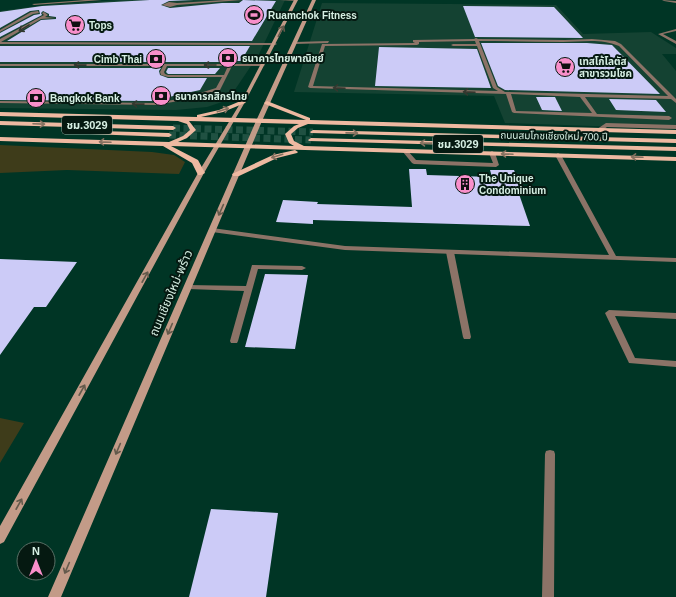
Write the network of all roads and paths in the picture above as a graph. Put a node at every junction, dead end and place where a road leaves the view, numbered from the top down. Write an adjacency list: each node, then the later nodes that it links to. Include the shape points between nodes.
1 (100, 0): 8 (street)
2 (240, 0): 9 (street)
3 (282, 0): 4 (street)
4 (296, 0): 19 (main road, one-way to 4)
5 (314, 0): 17 (main road, ถนนเชียงใหม่-พร้าว)
6 (664, 0): 7 (street)
7 (676, 2)
8 (34, 4)
9 (176, 4)
10 (40, 18): 11 (street); 13 (street, via 46,14 32,13); 15 (street, one-way to 15)
11 (53, 18)
12 (676, 30): 18 (street, via 660,34)
13 (0, 31)
14 (476, 39): 16 (street); 20 (street); 28 (street, via 612,42 620,45)
15 (0, 42): 19 (street)
16 (414, 42): 17 (street); 20 (street); 26 (street, one-way to 16, via 310,87 323,45)
17 (295, 43): 32 (main road, ถนนเชียงใหม่-พร้าว)
18 (676, 43)
19 (275, 44): 24 (main road)
20 (478, 46): 26 (street, via 495,88)
21 (0, 65): 22 (street, one-way to 21)
22 (166, 65): 23 (street, one-way to 22); 25 (street, via 162,72 168,76)
23 (231, 65): 24 (street); 25 (street)
24 (263, 65): 30 (main road)
25 (225, 76): 29 (street, one-way to 29, via 215,91 155,104)
26 (508, 93): 27 (street); 34 (street, via 514,112)
27 (582, 96): 28 (street); 34 (street)
28 (672, 98): 31 (street)
29 (0, 102)
30 (243, 102): 36 (main road, one-way to 30, via 221,111); 37 (main road)
31 (676, 102)
32 (267, 103): 38 (main road, ถนนเชียงใหม่-พร้าว); 40 (main road, via 291,114)
33 (0, 114): 36 (main road)
34 (596, 115): 35 (street)
35 (669, 118)
36 (175, 119): 37 (main road); 51 (main road, via 189,123 193,130 177,141)
37 (232, 120): 38 (main road); 52 (main road)
38 (259, 121): 40 (main road); 53 (main road, ถนนเชียงใหม่-พร้าว)
39 (0, 123): 42 (main road, ชม.3029, one-way to 42)
40 (322, 123): 44 (main road); 54 (main road, via 296,127 288,134 291,142)
41 (676, 127): 44 (street, via 606,125)
42 (173, 128)
43 (0, 130): 47 (main road, ชม.3029)
44 (599, 130): 46 (main road)
45 (313, 132): 50 (main road, ถนนสมโภชเชียงใหม่ 700 ปี / ชม.3029, one-way to 50)
46 (676, 132)
47 (169, 135)
48 (0, 138): 51 (main road, one-way to 48)
49 (311, 140): 55 (main road, ถนนสมโภชเชียงใหม่ 700 ปี / ชม.3029, one-way to 49)
50 (676, 141)
51 (158, 144): 52 (main road); 60 (main road, via 195,162)
52 (217, 146): 53 (main road); 60 (main road)
53 (248, 146): 54 (main road); 61 (main road, ถนนเชียงใหม่-พร้าว)
54 (315, 149): 56 (main road); 61 (main road, one-way to 61, via 275,156)
55 (676, 150)
56 (405, 151): 57 (main road); 57 (street, via 414,162 496,165)
57 (492, 153): 58 (main road, one-way to 57)
58 (558, 155): 59 (main road, one-way to 58); 64 (street)
59 (676, 158)
60 (201, 173): 74 (main road, one-way to 60)
61 (236, 174): 62 (main road, ถนนเชียงใหม่-พร้าว, one-way to 62)
62 (212, 230): 63 (street, via 345,248); 67 (main road, ถนนเชียงใหม่-พร้าว)
63 (450, 252): 64 (street); 70 (street)
64 (614, 258): 65 (street)
65 (676, 260)
66 (302, 268): 68 (street, via 255,267)
67 (188, 287): 68 (street); 75 (main road, ถนนเชียงใหม่-พร้าว, one-way to 75)
68 (249, 289): 71 (street)
69 (676, 316): 72 (street, via 608,313 632,362)
70 (467, 337)
71 (234, 341)
72 (676, 364)
73 (550, 454): 76 (street)
74 (0, 538)
75 (54, 597)
76 (548, 597)

